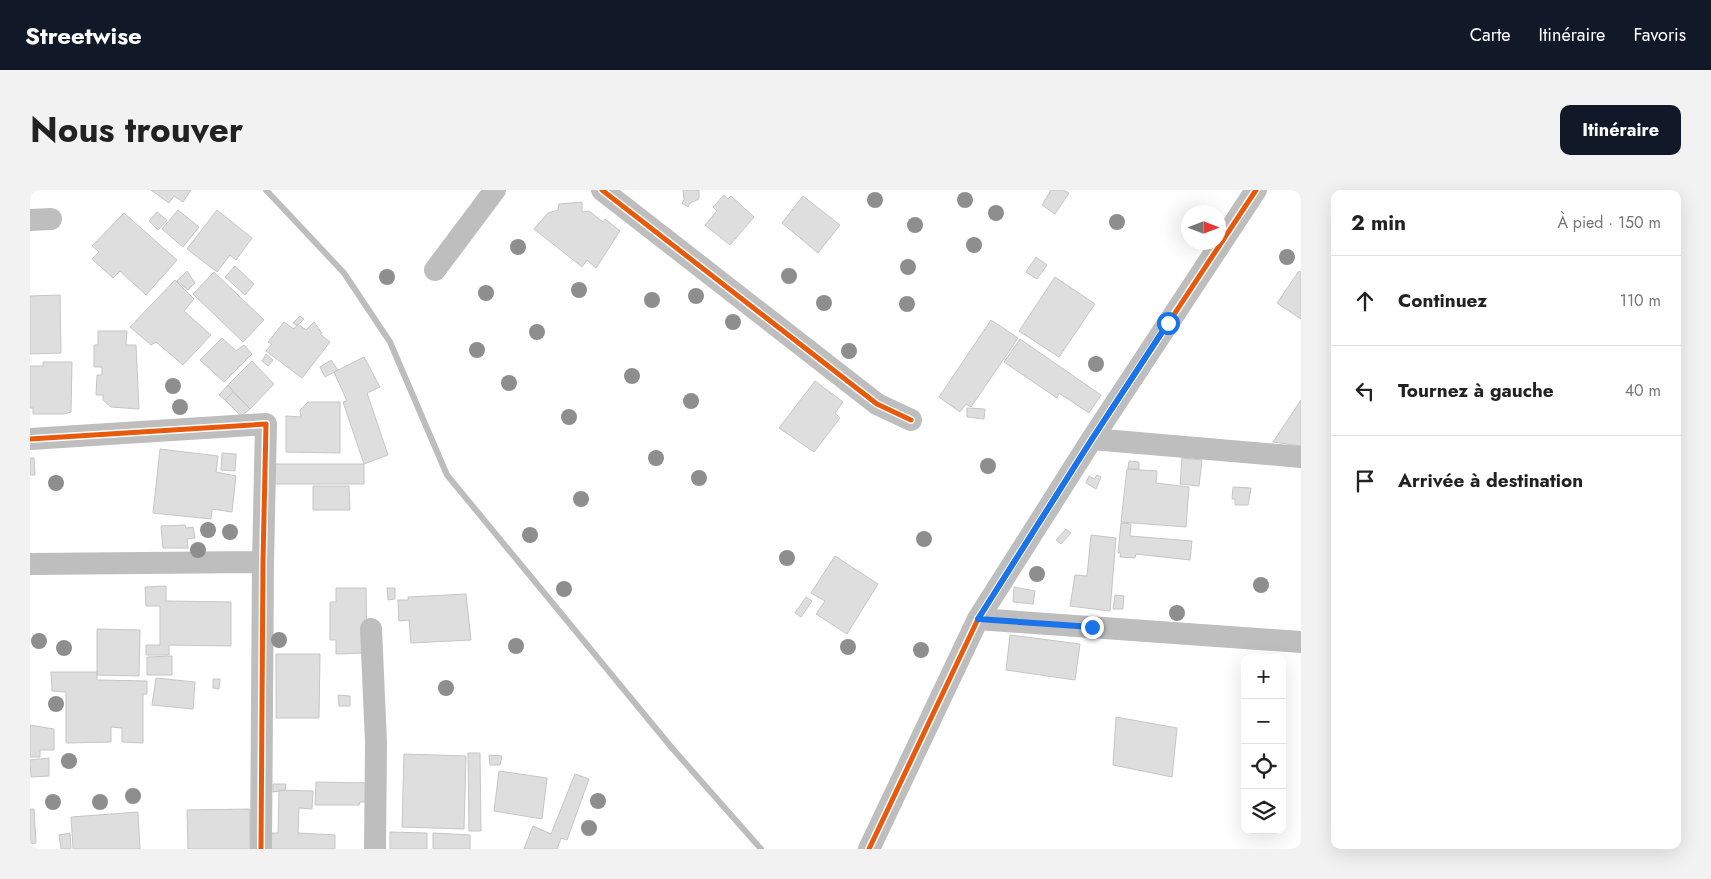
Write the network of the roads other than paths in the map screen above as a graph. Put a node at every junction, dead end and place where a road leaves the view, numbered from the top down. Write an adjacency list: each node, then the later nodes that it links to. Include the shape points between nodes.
1 (496, 190): 4 (street)
2 (602, 190): 5 (street, via 877,404)
3 (1256, 190): 6 (street)
4 (435, 270)
5 (911, 420)
6 (1092, 439): 8 (street); 11 (street)
7 (30, 440): 9 (street, via 266,424)
8 (1301, 457)
9 (262, 562): 10 (street); 14 (street)
10 (30, 564)
11 (978, 619): 13 (street); 16 (street)
12 (371, 630): 15 (street, via 376,742)
13 (1301, 642)
14 (261, 849)
15 (375, 849)
16 (869, 849)

